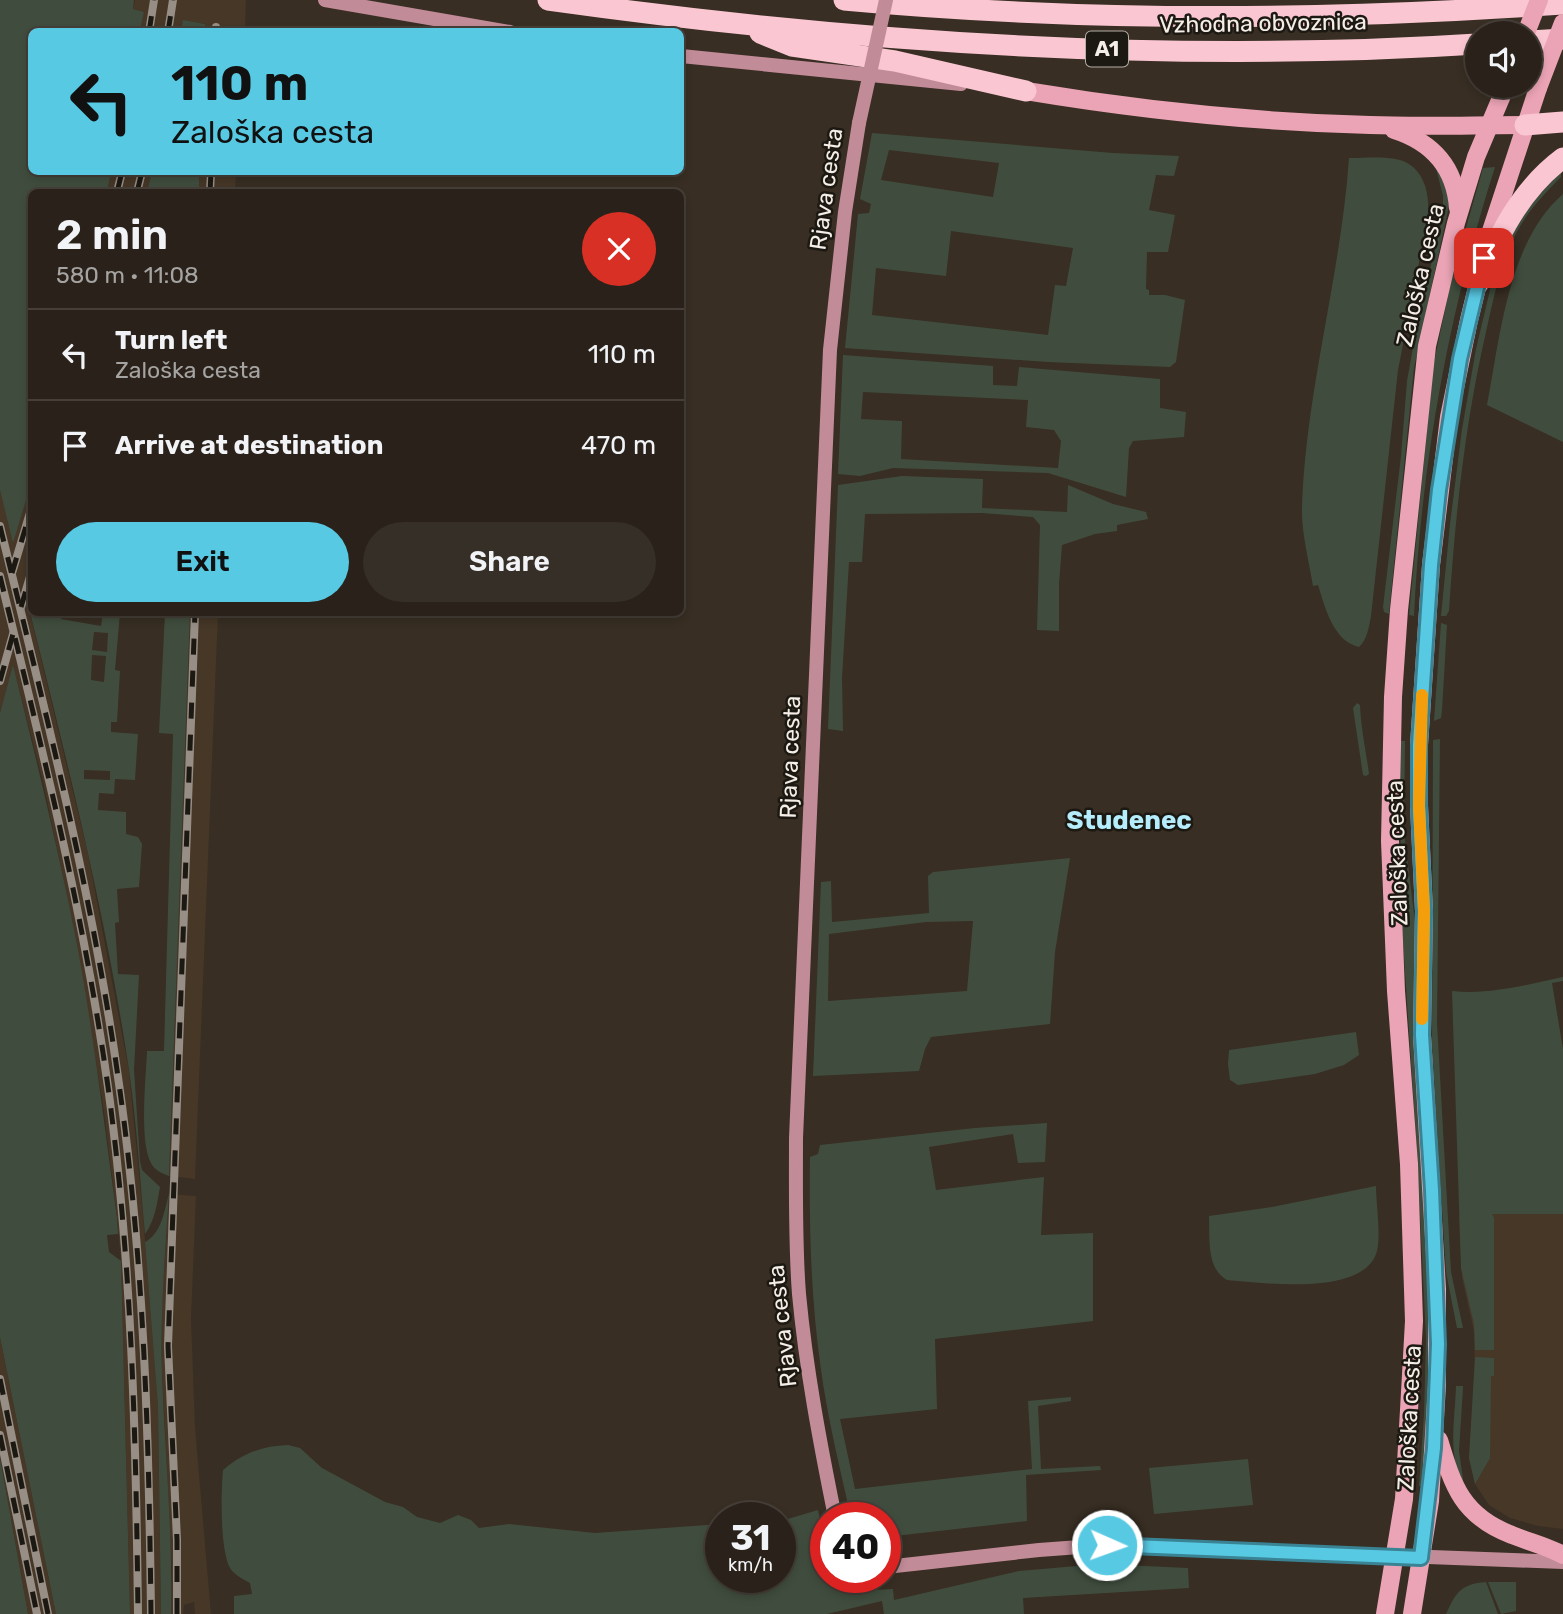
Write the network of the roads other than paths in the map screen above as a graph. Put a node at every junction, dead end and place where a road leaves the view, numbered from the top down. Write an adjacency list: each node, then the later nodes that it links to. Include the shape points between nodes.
1 (325, 0): 10 (street)
2 (548, 0): 9 (highway, Vzhodna obvoznica / A1)
3 (844, 0): 6 (highway, Vzhodna obvoznica / A1, via 1163,17 1313,16)
4 (886, 0): 25 (street, Rjava cesta, bridge, via 859,123 830,350 796,1138 799,1295)
5 (1539, 0): 7 (main road, bridge)
6 (1563, 4)
7 (1531, 21)
8 (1563, 23): 20 (main road, Zaloška cesta, bridge)
9 (738, 24): 13 (highway, Vzhodna obvoznica / A1, via 966,44 1166,51); 15 (highway, via 792,46 895,61)
10 (487, 28)
11 (1563, 39): 12 (highway)
12 (1542, 40)
13 (1465, 45)
14 (684, 56): 15 (street)
15 (1026, 91): 18 (main road, via 1203,115)
16 (1501, 98): 19 (main road, Zaloška cesta)
17 (1563, 122): 20 (highway)
18 (1370, 125): 19 (main road); 22 (main road, via 1406,134 1440,156 1455,188)
19 (1489, 125): 20 (main road); 22 (main road, Zaloška cesta)
20 (1525, 125): 23 (main road, Zaloška cesta)
21 (1563, 158): 23 (highway, via 1514,208)
22 (1457, 223): 27 (main road, Zaloška cesta, via 1421,386 1393,697 1392,923 1409,1164 1414,1321 1406,1482)
23 (1478, 284): 24 (main road, Zaloška cesta, via 1451,405 1439,490 1419,745 1422,1035 1437,1289)
24 (1435, 1429): 26 (main road, via 1454,1486 1479,1518); 28 (main road, Zaloška cesta)
25 (832, 1502)
26 (1563, 1555)
27 (1395, 1557): 28 (street); 30 (street, via 1107,1545); 31 (main road, Zaloška cesta)
28 (1421, 1558): 29 (street); 32 (main road, Zaloška cesta)
29 (1563, 1562)
30 (901, 1565)
31 (1385, 1614)
32 (1412, 1614)

